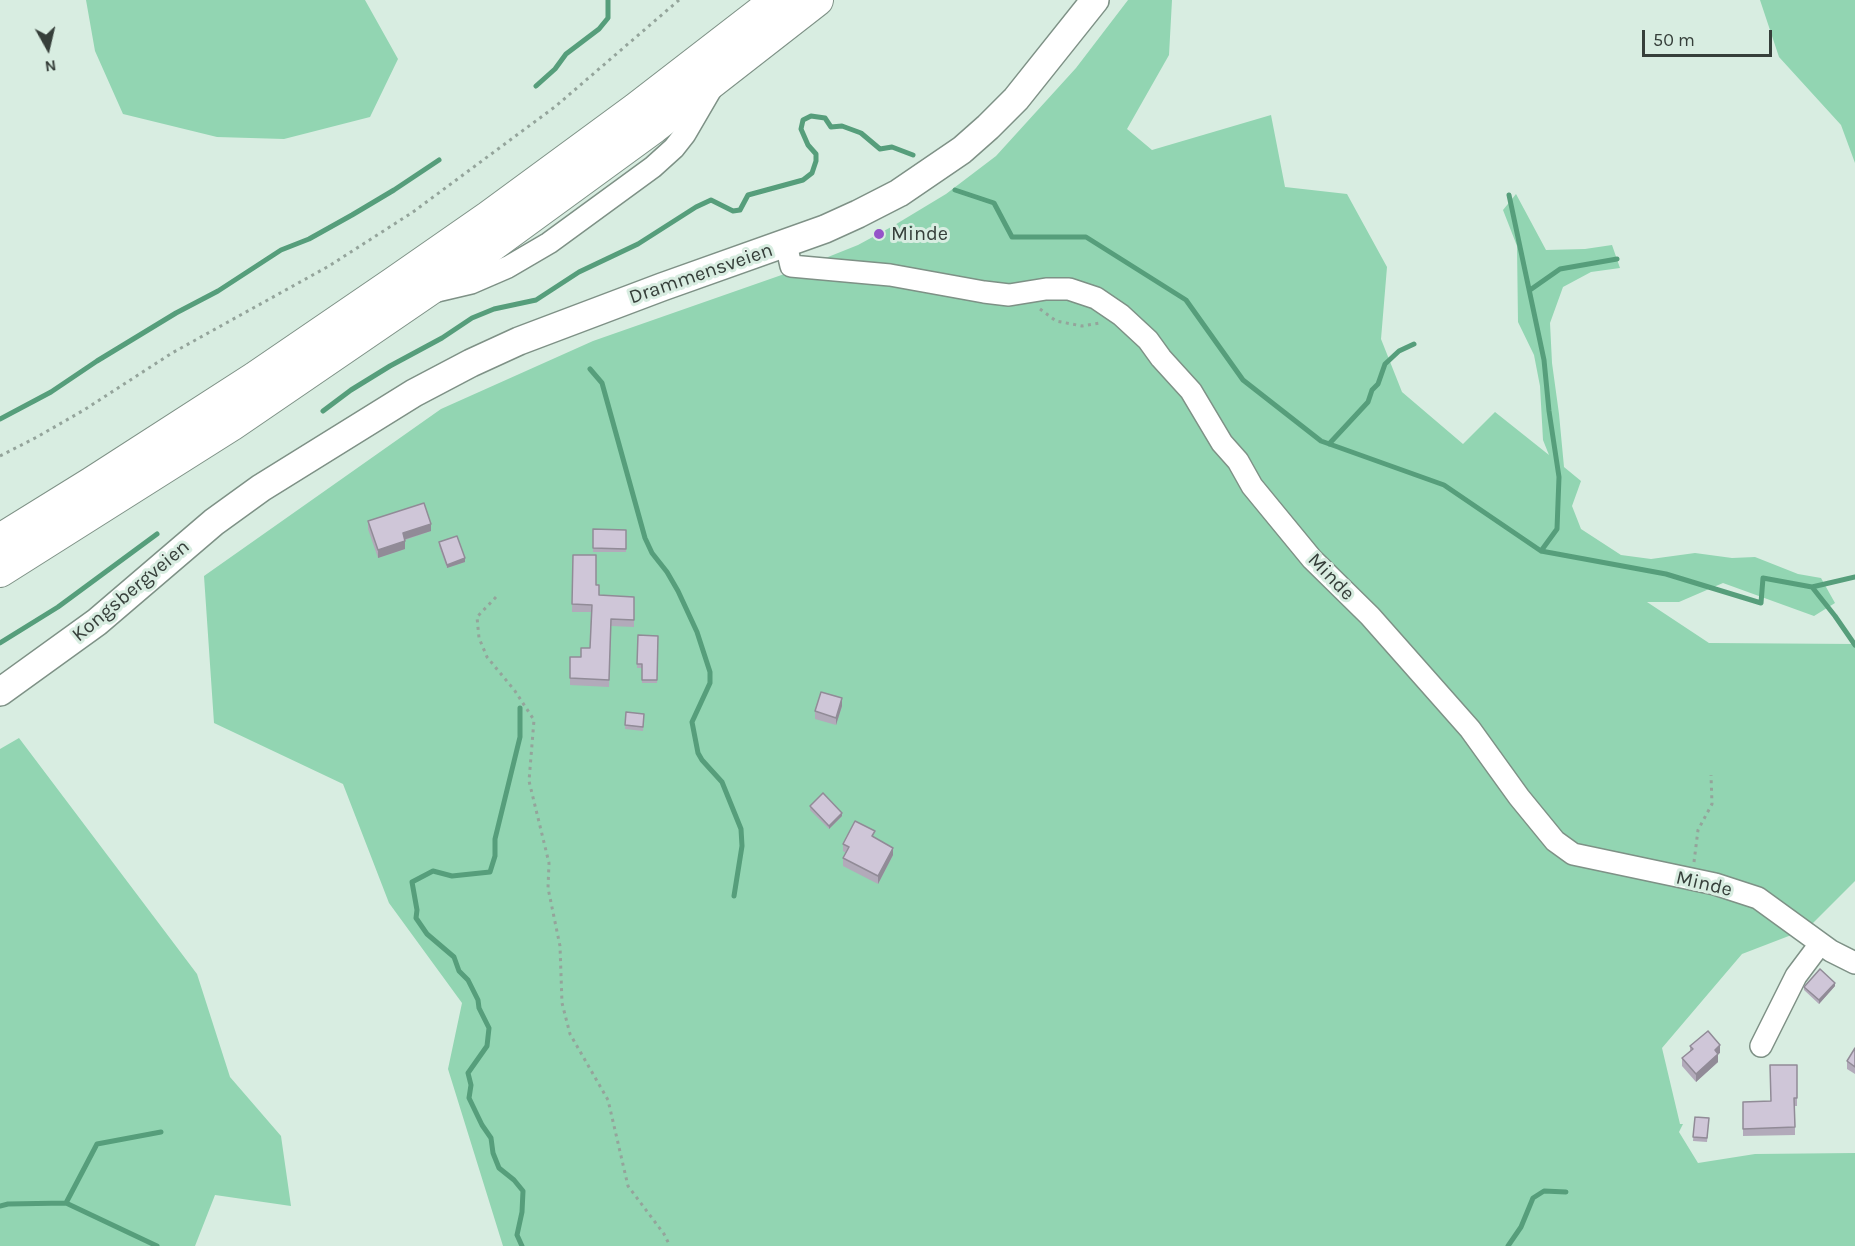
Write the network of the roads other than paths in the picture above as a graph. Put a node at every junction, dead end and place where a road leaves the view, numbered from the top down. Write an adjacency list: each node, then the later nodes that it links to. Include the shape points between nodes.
1 (777, 0): 8 (highway, via 489,217 255,378)
2 (817, 0): 4 (highway)
3 (1095, 0): 5 (main road, Drammensveien, via 1016,99 962,150 899,193)
4 (716, 81): 6 (highway); 6 (street, via 674,148 549,243 471,283)
5 (789, 255): 7 (main road, Drammensveien, via 662,287 519,341 414,393); 11 (street, Minde, via 992,293 1069,289 1096,298 1148,340 1191,391 1252,486 1312,559 1370,616 1470,729 1555,841 1573,854 1758,897)
6 (425, 293): 9 (highway, via 221,432)
7 (261, 488): 10 (main road, Kongsbergveien, via 202,532 97,622)
8 (0, 540)
9 (0, 571)
10 (0, 692)
11 (1820, 944): 12 (street, Minde); 13 (street, via 1796,976)
12 (1855, 963)
13 (1761, 1046)

